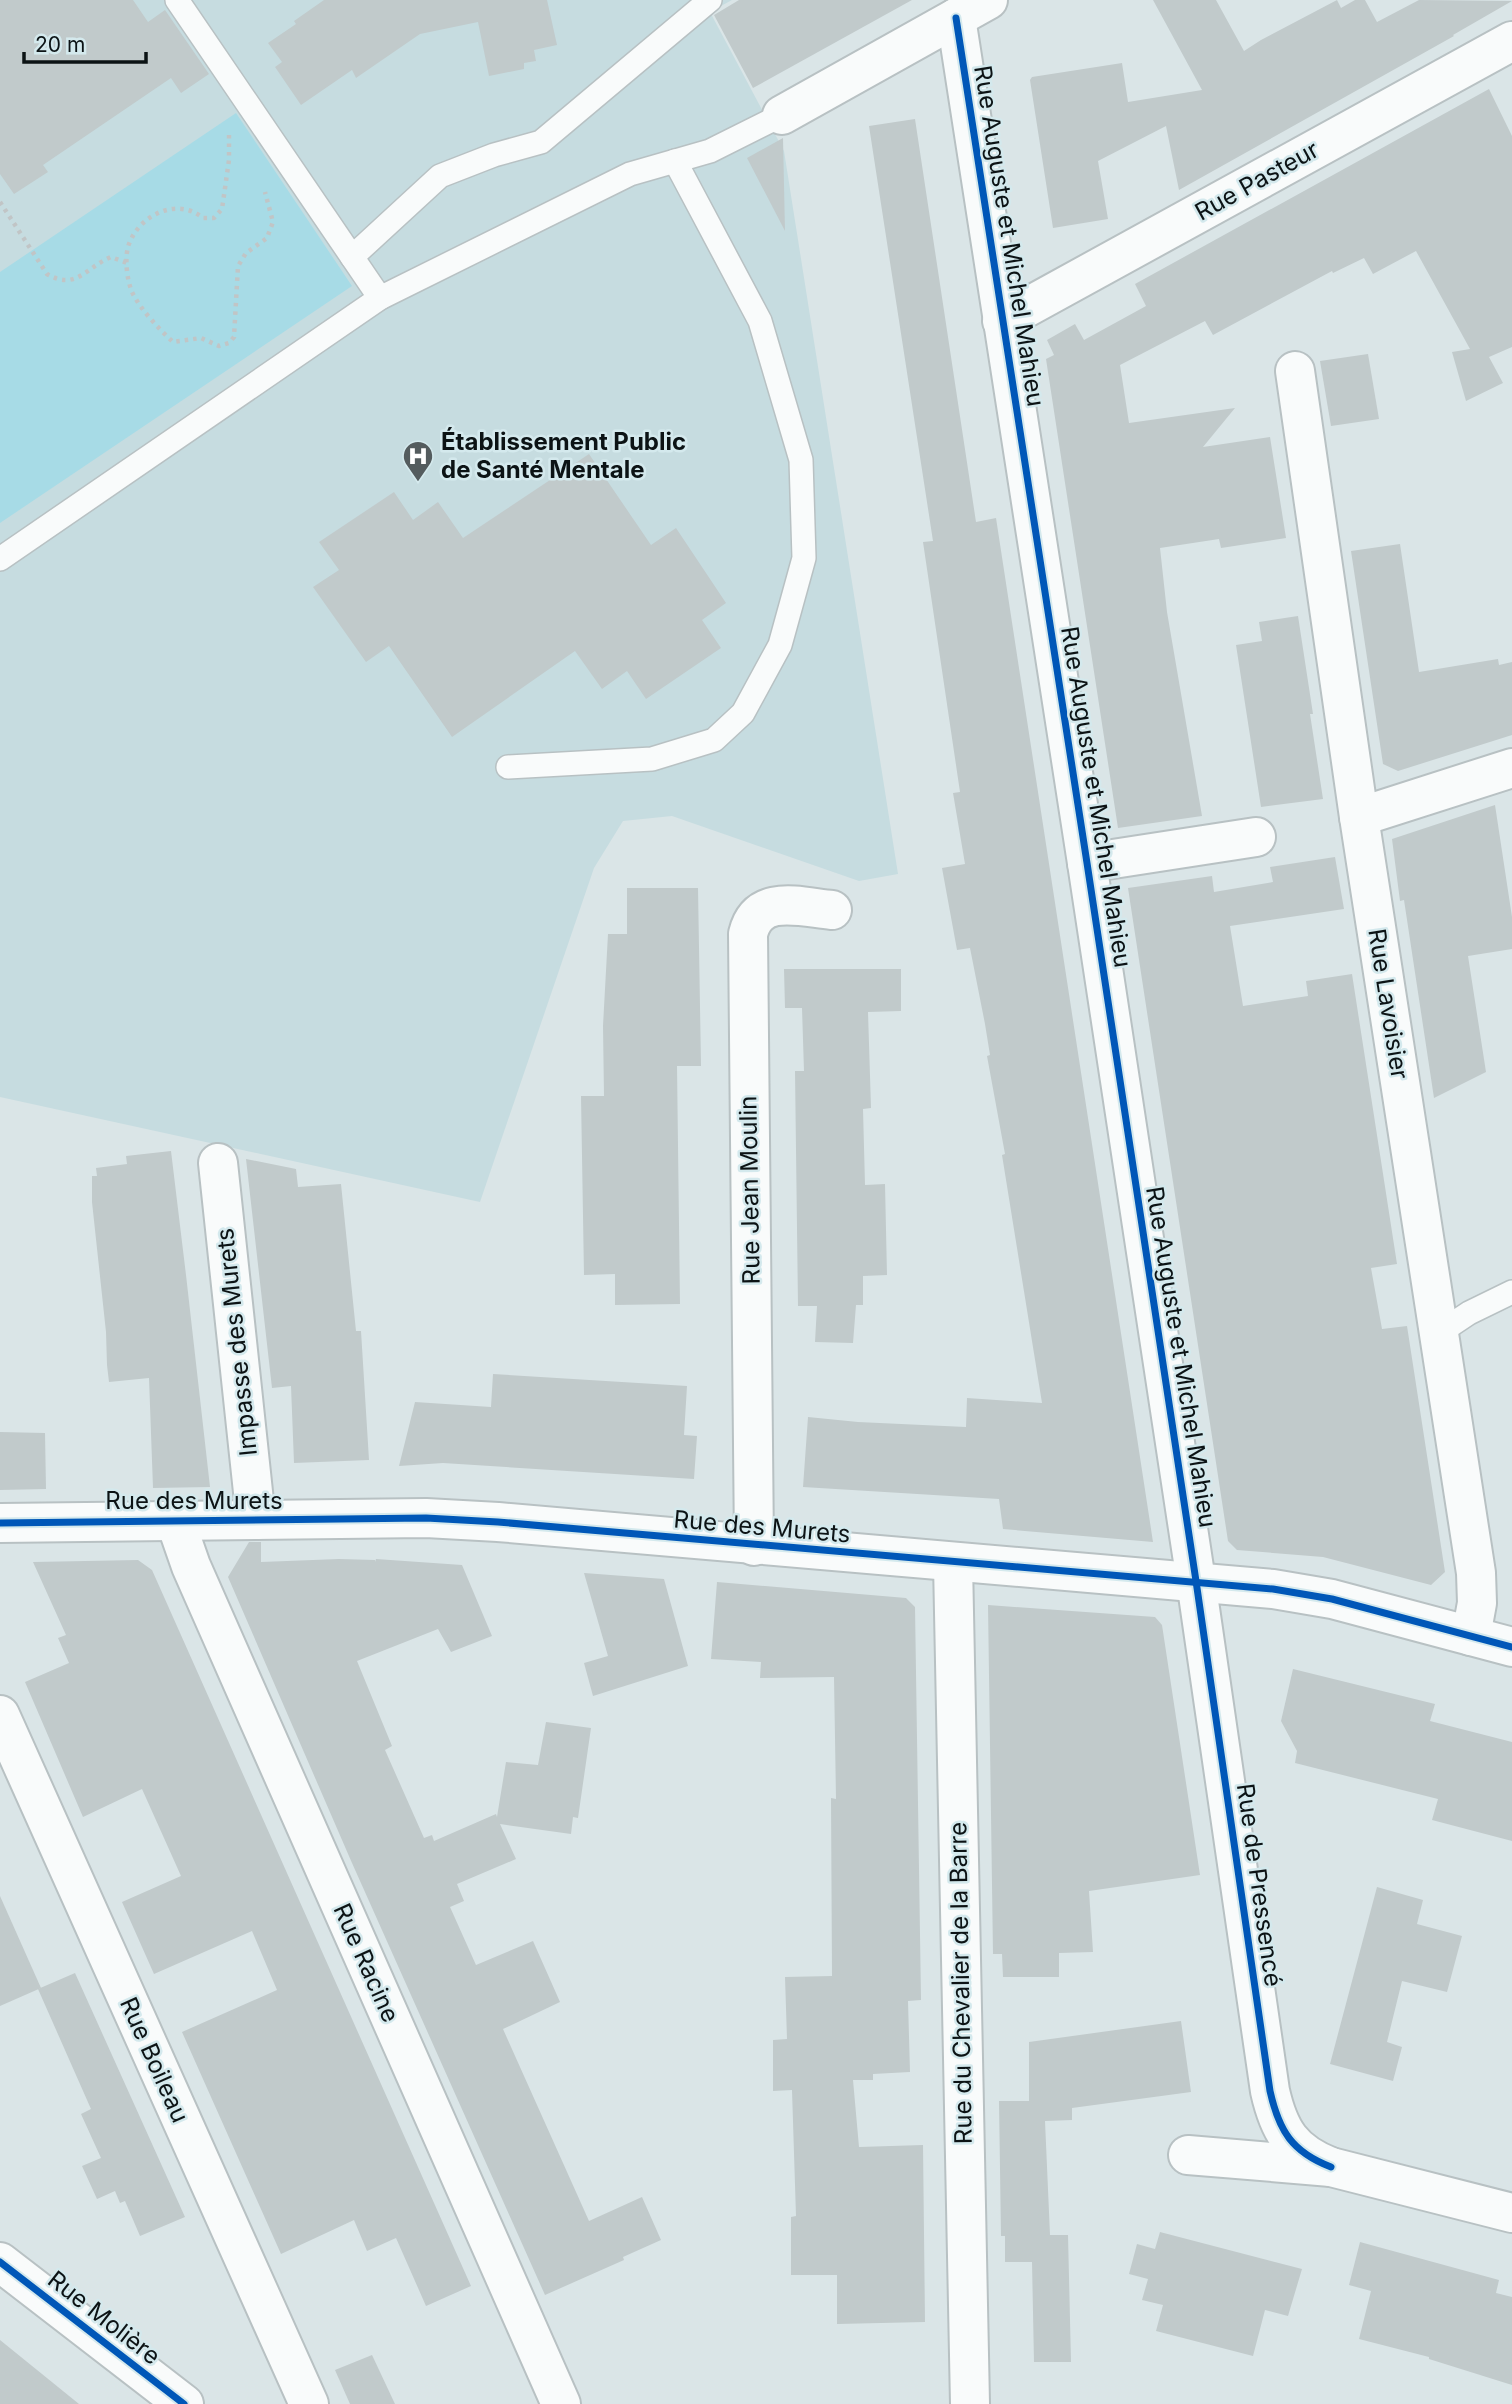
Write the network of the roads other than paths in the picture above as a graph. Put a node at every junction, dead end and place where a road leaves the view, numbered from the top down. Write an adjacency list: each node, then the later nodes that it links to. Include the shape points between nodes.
1 (177, 0): 7 (lane)
2 (710, 0): 7 (lane, via 541,142 440,176)
3 (972, 9): 5 (street); 9 (street, Rue Auguste et Michel Mahieu)
4 (1512, 41): 9 (street, Rue Pasteur)
5 (782, 115): 6 (lane, via 710,151)
6 (675, 162): 8 (lane, via 630,174); 12 (lane, via 760,321 801,460 804,558 780,645 743,713 714,740 652,759)
7 (352, 257): 8 (lane)
8 (380, 298): 11 (lane)
9 (1002, 321): 16 (street, Rue Auguste et Michel Mahieu)
10 (1295, 371): 14 (street, Rue Lavoisier)
11 (0, 559)
12 (508, 767)
13 (1512, 768): 14 (street)
14 (1359, 817): 20 (street, Rue Lavoisier)
15 (1256, 837): 16 (street, Rue Auguste et Michel Mahieu)
16 (1087, 863): 26 (street, Rue Auguste et Michel Mahieu)
17 (832, 910): 24 (street, Rue Jean Moulin, via 769,907 751,921 748,934)
18 (218, 1163): 22 (street, Impasse des Murets)
19 (1512, 1292): 20 (lane)
20 (1439, 1333): 27 (street, Rue Lavoisier, via 1476,1573)
21 (175, 1520): 22 (street, Rue des Murets); 23 (street, Rue des Murets); 36 (street, Rue Racine, via 191,1566)
22 (256, 1520): 24 (street, Rue des Murets, via 460,1519)
23 (0, 1523)
24 (754, 1546): 25 (street, Rue des Murets)
25 (953, 1563): 26 (street, Rue des Murets); 37 (street, Rue du Chevalier de la Barre)
26 (1196, 1581): 27 (street, Rue des Murets, via 1332,1599); 31 (street, Rue de Pressencé, via 1270,2091 1280,2126 1289,2139 1302,2152)
27 (1471, 1636): 28 (street, Rue des Murets)
28 (1512, 1647)
29 (0, 1715): 35 (street, Rue Boileau)
30 (1188, 2155): 31 (street)
31 (1331, 2167): 32 (street)
32 (1512, 2213)
33 (0, 2262): 34 (street, Rue Molière)
34 (184, 2404)
35 (309, 2404)
36 (561, 2404)
37 (970, 2404)

